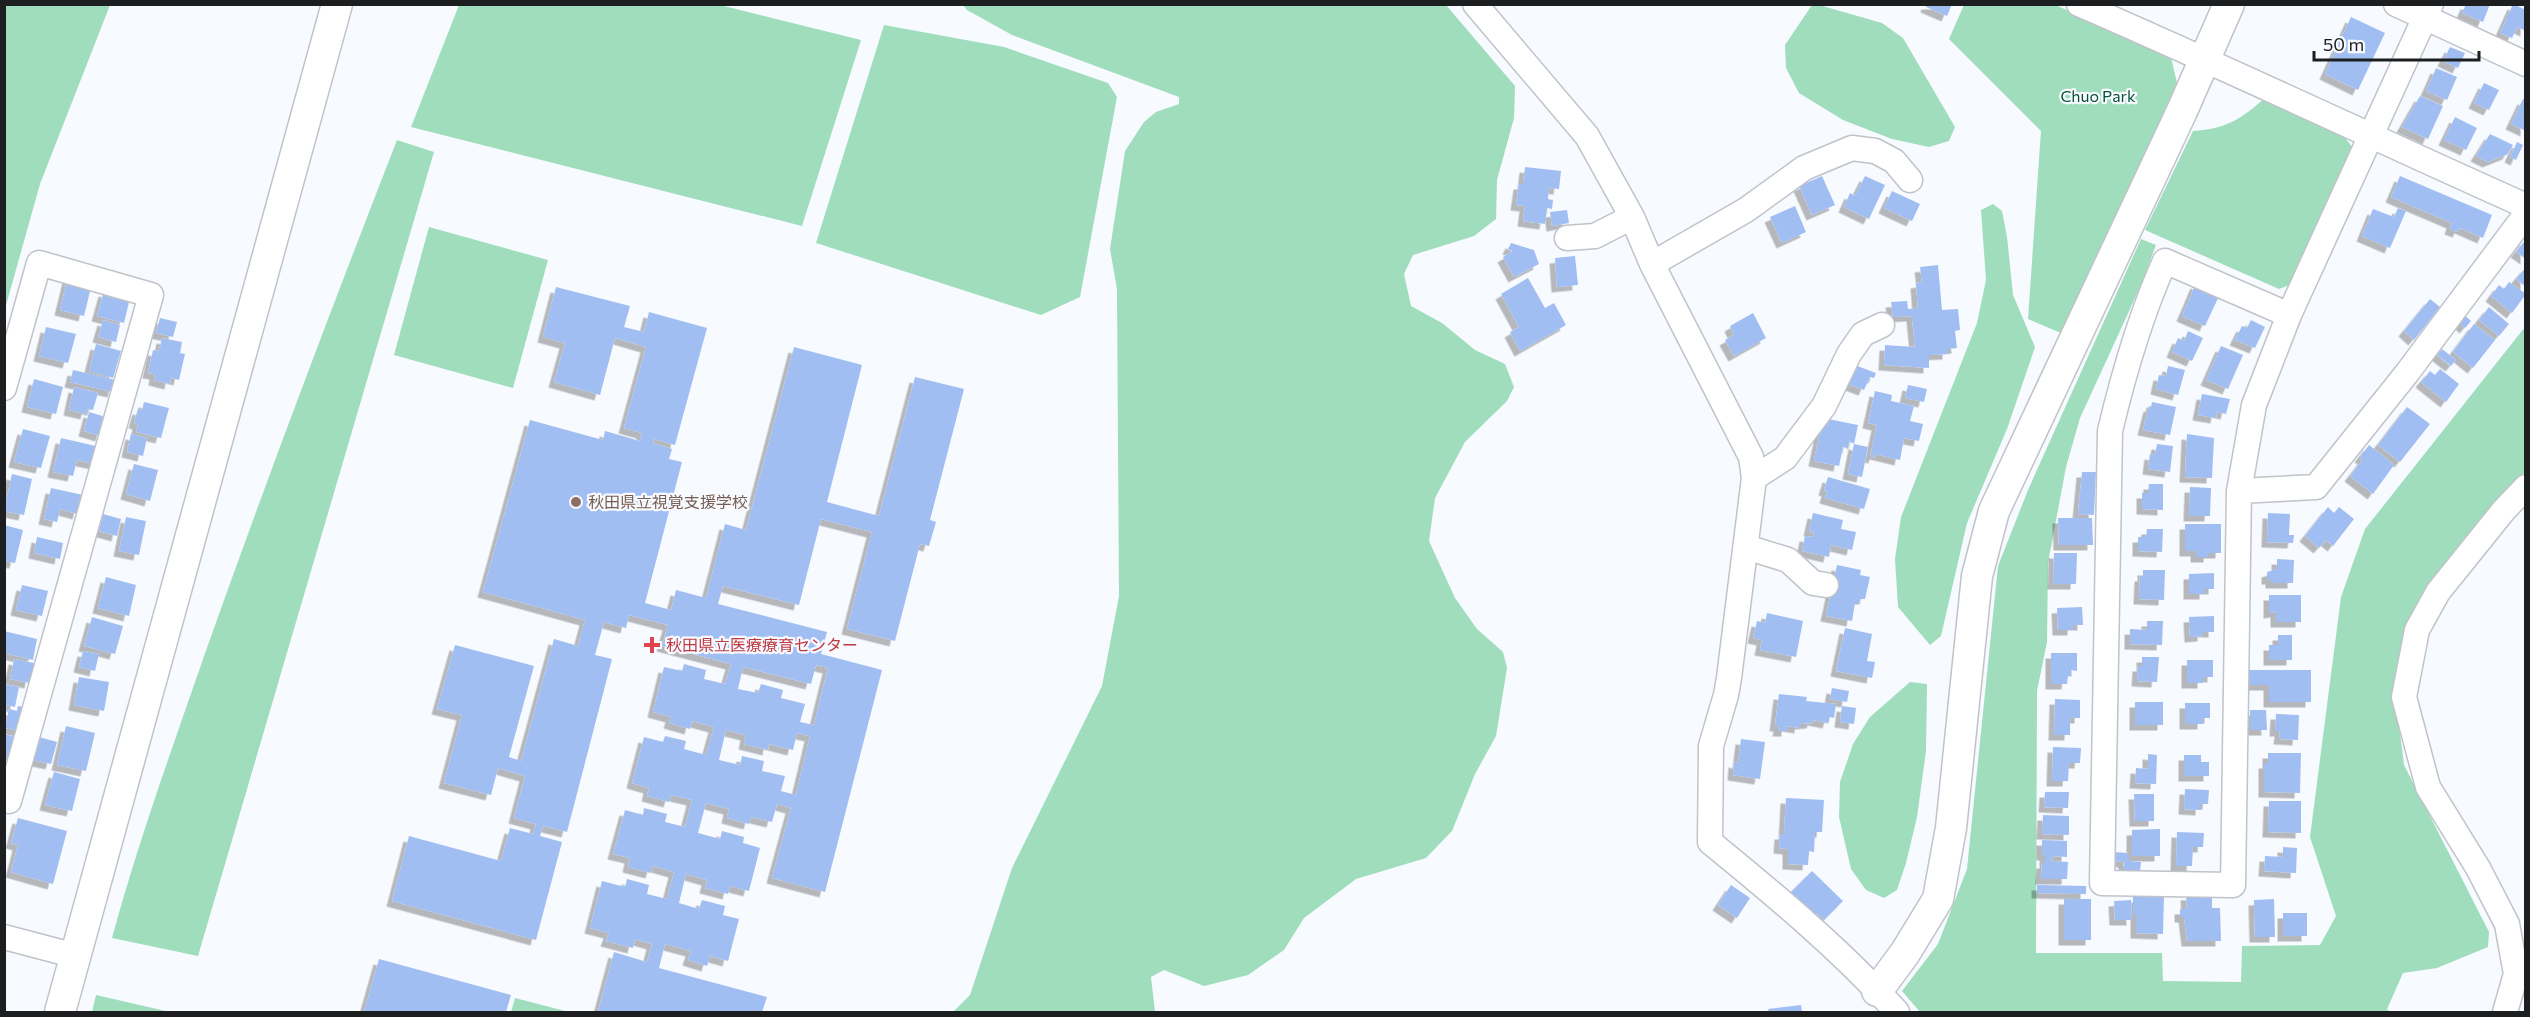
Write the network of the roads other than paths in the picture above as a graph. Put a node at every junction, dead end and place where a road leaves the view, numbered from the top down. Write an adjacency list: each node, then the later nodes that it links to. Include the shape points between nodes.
1 (337, 4): 26 (street)
2 (1474, 4): 13 (street, via 1587,136)
3 (2079, 4): 7 (street)
4 (2229, 4): 7 (street)
5 (2396, 4): 6 (street)
6 (2428, 11): 8 (street); 9 (street)
7 (2205, 59): 9 (street); 27 (street, via 1994,511 1977,576 1951,828 1938,899)
8 (2526, 64)
9 (2371, 136): 11 (street); 16 (street)
10 (1910, 180): 15 (street, via 1894,161 1875,151 1852,148 1804,168 1746,210)
11 (2526, 206)
12 (2526, 214): 21 (street, via 2316,487)
13 (1632, 217): 14 (street, via 1595,237); 15 (street)
14 (1567, 238)
15 (1653, 264): 19 (street, via 1751,457)
16 (2289, 315): 21 (street, via 2254,405); 21 (street, via 2164,261 2126,363 2110,431 2102,883 2233,885)
17 (1882, 325): 19 (street, via 1863,334 1824,406 1785,458)
18 (4, 388): 24 (street, via 39,263 151,295 9,801)
19 (1754, 478): 22 (street)
20 (2526, 487): 30 (street, via 2438,592 2417,630 2404,697 2428,787 2478,868 2506,924 2516,974)
21 (2239, 491)
22 (1746, 547): 23 (street, via 1788,560 1813,583); 27 (street, via 1726,695 1711,746 1710,842 1768,889)
23 (1826, 585)
24 (4, 800)
25 (4, 937): 26 (street)
26 (76, 956): 28 (street)
27 (1877, 991): 29 (street)
28 (60, 1012)
29 (1897, 1012)
30 (2505, 1012)

